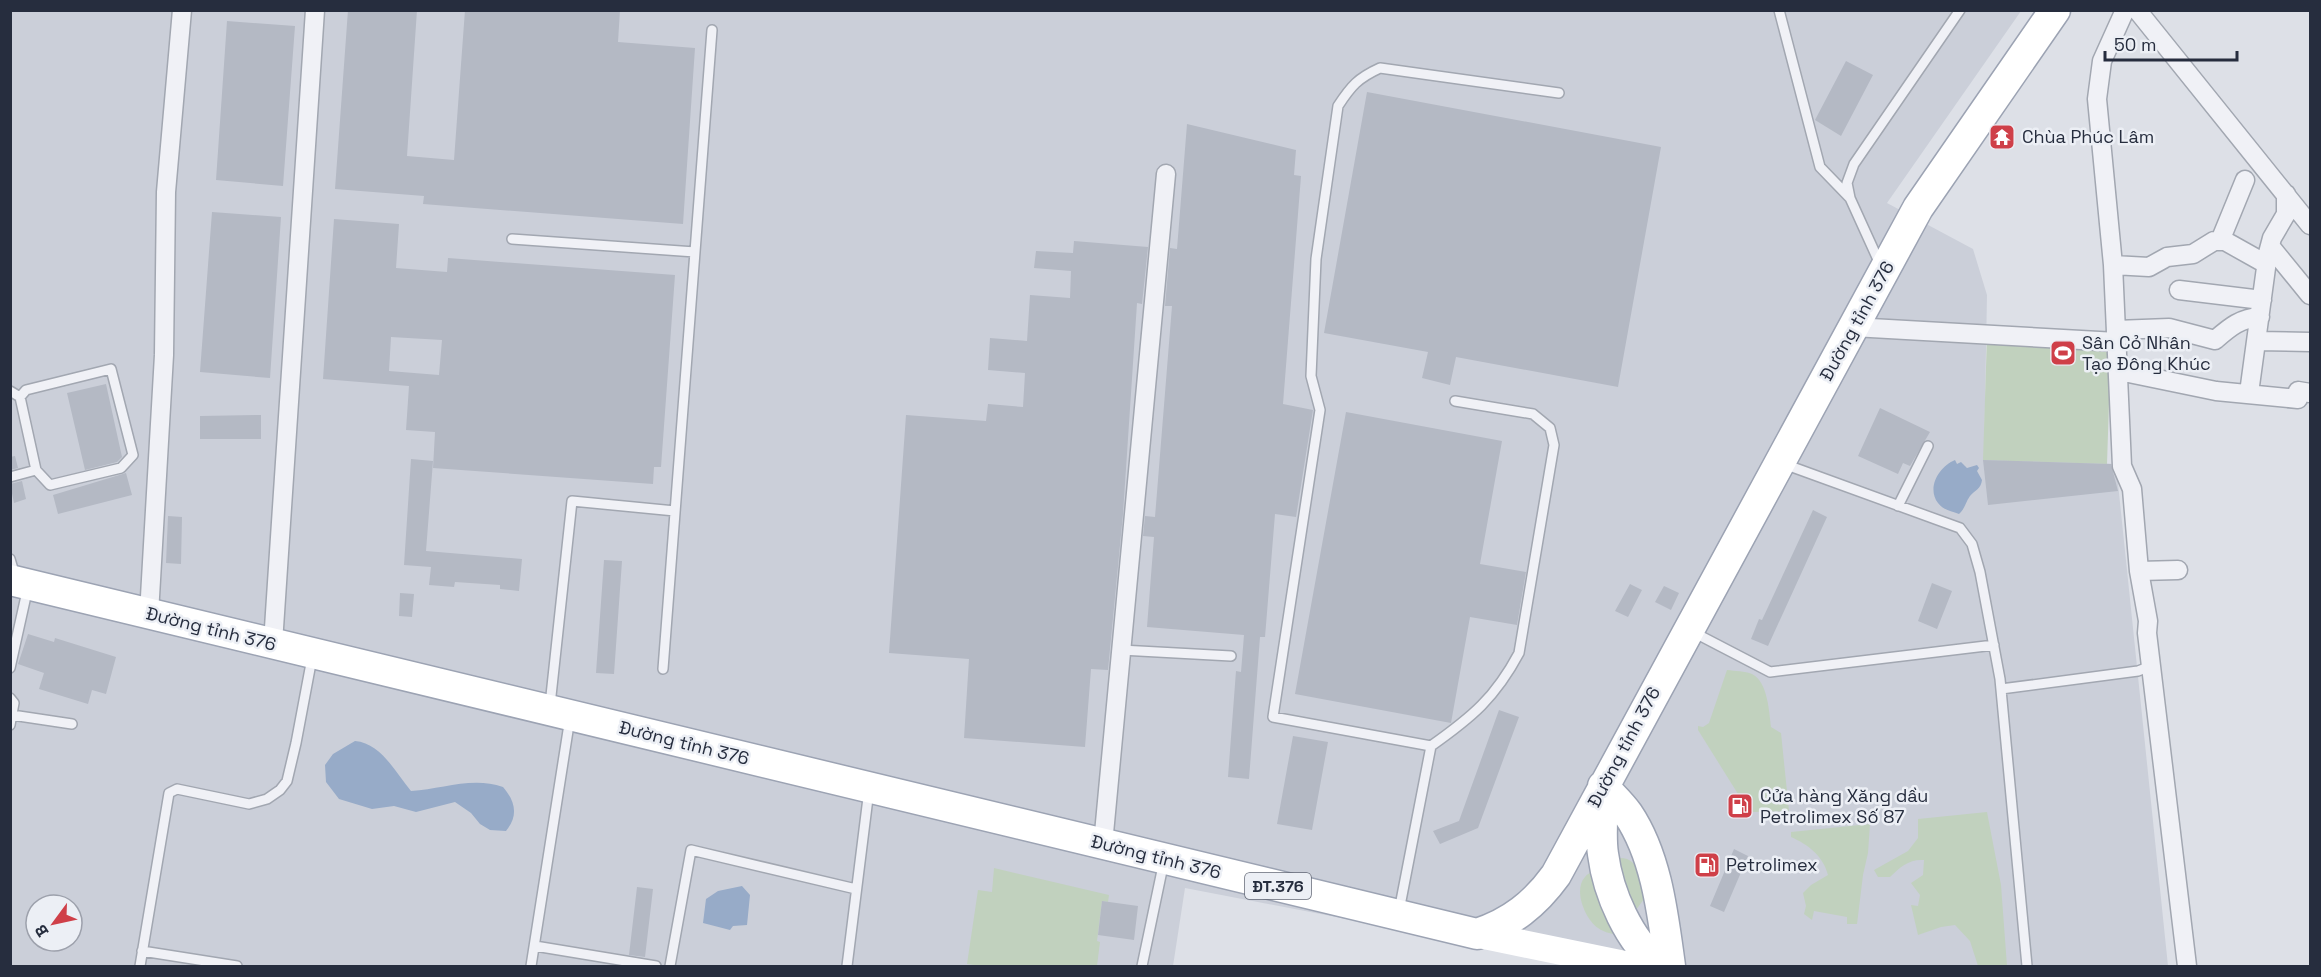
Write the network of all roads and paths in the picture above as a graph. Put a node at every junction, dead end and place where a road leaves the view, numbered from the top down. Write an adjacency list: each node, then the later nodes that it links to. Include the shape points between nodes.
1 (182, 10): 43 (street, via 166,192 164,355)
2 (315, 10): 45 (street)
3 (1779, 10): 13 (lane, via 1820,166)
4 (1960, 10): 13 (lane, via 1854,164 1847,183)
5 (2055, 10): 20 (main road, Đường tỉnh 376, via 1918,208)
6 (2125, 10): 19 (street, via 2102,61 2097,99)
7 (2137, 10): 12 (street)
8 (712, 30): 17 (lane)
9 (1558, 93): 58 (lane, via 1380,68 1361,77 1338,106 1316,259 1311,376 1320,410 1273,717)
10 (1166, 174): 47 (street)
11 (2245, 180): 16 (street)
12 (2286, 194): 14 (street); 18 (street, via 2286,214)
13 (1850, 198): 20 (lane)
14 (2310, 225)
15 (512, 239): 17 (lane)
16 (2220, 241): 18 (street); 19 (street, via 2193,254 2167,257 2149,267)
17 (695, 252): 39 (lane)
18 (2268, 255): 22 (street); 23 (street)
19 (2113, 265): 25 (street)
20 (1884, 272): 24 (main road, Đường tỉnh 376)
21 (2179, 290): 23 (street)
22 (2310, 295)
23 (2261, 309): 25 (street, via 2215,340 2169,328); 26 (street)
24 (1853, 327): 25 (street); 35 (main road, Đường tỉnh 376)
25 (2117, 336): 28 (street)
26 (2256, 341): 27 (street); 30 (street)
27 (2310, 342)
28 (2119, 371): 30 (street, via 2216,391); 41 (street, via 2122,466 2132,489)
29 (10, 392): 32 (lane)
30 (2249, 393): 31 (street, via 2298,399 2298,391)
31 (2310, 393)
32 (20, 397): 36 (lane); 36 (lane, via 26,390 111,369 133,454 121,468 50,485)
33 (1455, 402): 58 (lane, via 1533,414 1550,428 1554,445 1520,653 1483,706)
34 (1928, 446): 38 (lane)
35 (1779, 463): 38 (lane); 44 (main road, Đường tỉnh 376)
36 (36, 470): 37 (lane)
37 (10, 477)
38 (1898, 506): 46 (lane, via 1960,528 1972,544)
39 (675, 511): 52 (lane); 55 (lane, via 572,501)
40 (2178, 570): 41 (street)
41 (2139, 571): 50 (street)
42 (16, 576): 43 (main road, Đường tỉnh 376 / ĐT.376); 51 (lane)
43 (149, 614): 45 (main road, Đường tỉnh 376 / ĐT.376)
44 (1688, 629): 46 (lane, via 1770,672); 59 (main road, Đường tỉnh 376)
45 (273, 644): 48 (main road, Đường tỉnh 376 / ĐT.376)
46 (1994, 645): 53 (lane)
47 (1121, 650): 49 (lane); 61 (street)
48 (312, 653): 55 (main road, Đường tỉnh 376 / ĐT.376); 67 (lane, via 287,781 280,790 249,804 177,789 170,793)
49 (1231, 656)
50 (2151, 666): 53 (lane); 80 (street)
51 (10, 668)
52 (663, 669)
53 (2001, 689): 79 (lane)
54 (10, 698): 56 (lane, via 14,703)
55 (560, 713): 60 (main road, Đường tỉnh 376 / ĐT.376); 66 (lane)
56 (11, 720): 57 (lane)
57 (72, 724)
58 (1431, 746): 64 (lane)
59 (1603, 786): 65 (main road, Đường tỉnh 376, via 1546,889 1499,927); 77 (main road, via 1603,854 1610,883 1629,928); 78 (main road, via 1627,813 1642,840)
60 (869, 788): 61 (main road, Đường tỉnh 376 / ĐT.376); 63 (lane)
61 (1103, 844): 62 (main road, Đường tỉnh 376 / ĐT.376)
62 (1164, 859): 64 (main road, Đường tỉnh 376 / ĐT.376); 75 (lane)
63 (856, 889): 73 (lane, via 691,850); 74 (lane)
64 (1398, 915): 65 (main road, Đường tỉnh 376 / ĐT.376)
65 (1477, 934): 68 (main road)
66 (535, 946): 71 (lane); 72 (lane)
67 (142, 951): 69 (lane); 70 (lane)
68 (1601, 963): 76 (main road)
69 (140, 966)
70 (237, 966)
71 (531, 966)
72 (656, 966)
73 (670, 966)
74 (847, 966)
75 (1142, 966)
76 (1632, 966)
77 (1661, 966)
78 (1670, 966)
79 (2027, 966)
80 (2187, 966)

